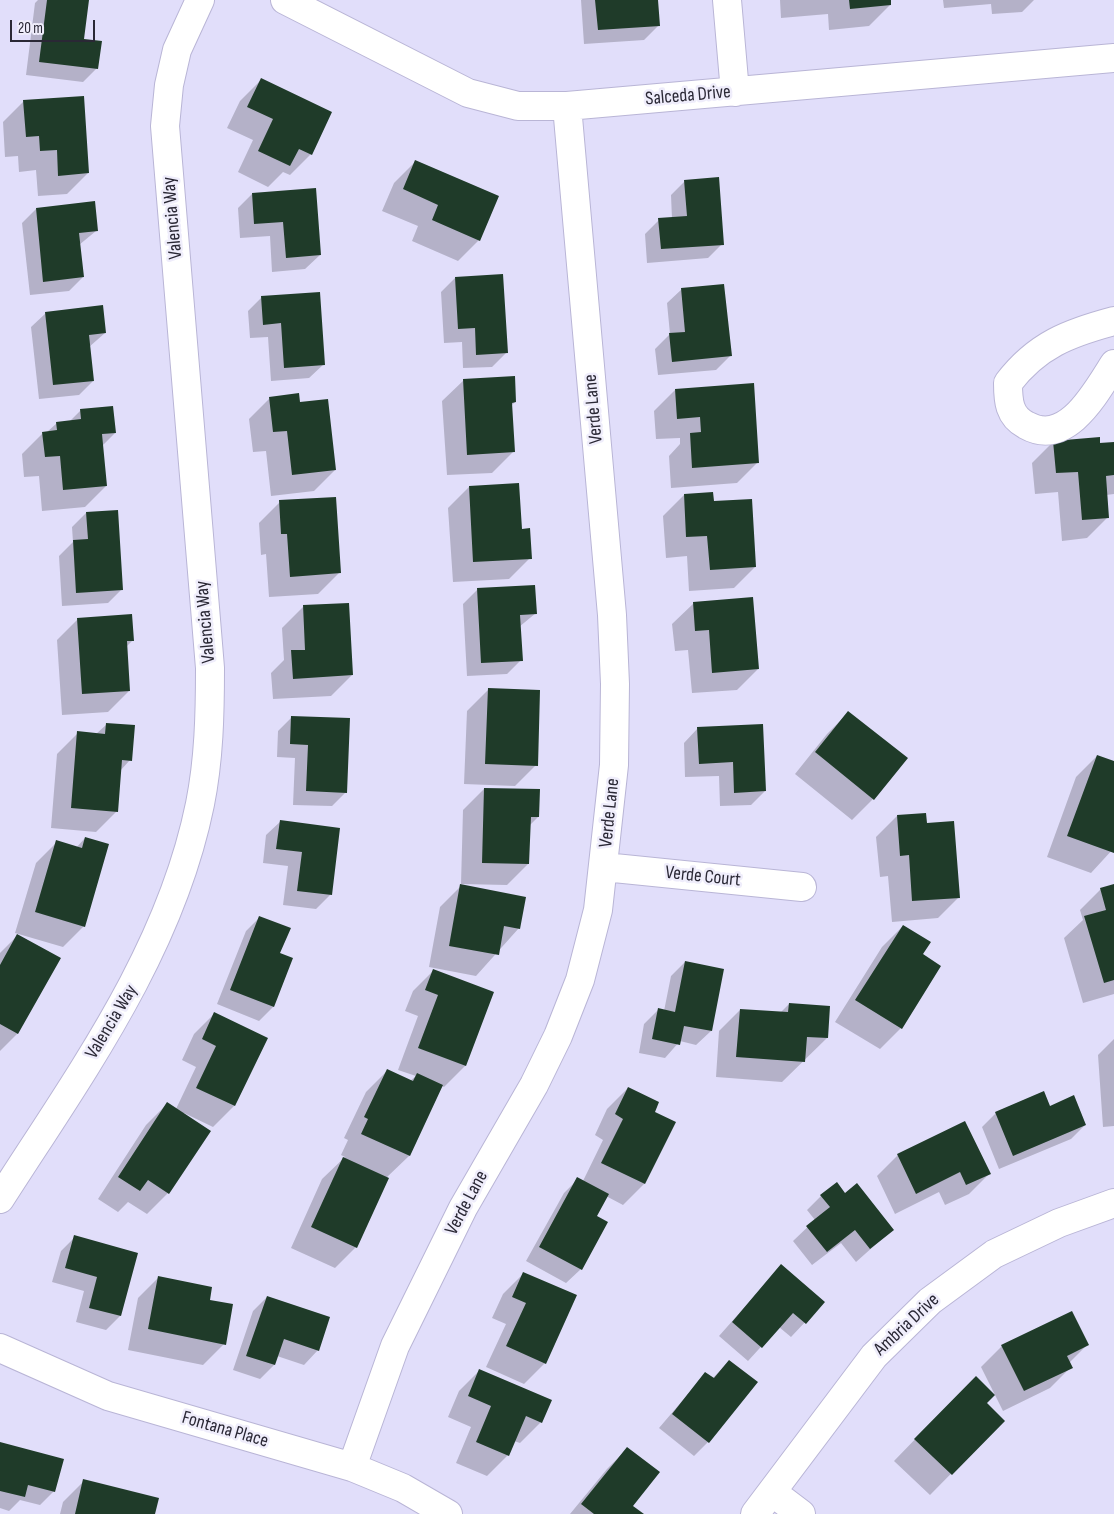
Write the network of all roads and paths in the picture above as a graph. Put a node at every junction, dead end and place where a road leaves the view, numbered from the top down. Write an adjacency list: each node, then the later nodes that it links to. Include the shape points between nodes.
1 (200, 0): 11 (street, Valencia Way, via 177,50 165,126 210,668 209,731 200,803 188,854 170,907 141,973 103,1039)
2 (285, 0): 6 (street, Salceda Drive, via 468,93 518,106)
3 (728, 0): 5 (street)
4 (1114, 58): 5 (street, Salceda Drive)
5 (735, 92): 6 (street, Salceda Drive)
6 (567, 106): 9 (street, Verde Lane, via 612,615 614,765)
7 (1114, 321): 8 (street, via 1060,338 1036,352 1008,383 1008,403 1015,418 1040,431 1063,427 1087,404)
8 (1114, 364)
9 (604, 867): 10 (street, Verde Court); 14 (street, Verde Lane, via 598,910 580,980 558,1036 534,1086 463,1208 396,1346)
10 (802, 887)
11 (0, 1199)
12 (1114, 1203): 15 (street, Ambria Drive, via 1059,1223 994,1254 930,1301 874,1356)
13 (0, 1348): 14 (street, Fontana Place, via 108,1396)
14 (352, 1467): 16 (street, Fontana Place, via 403,1488)
15 (772, 1492): 17 (street, Ambria Drive); 18 (street)
16 (448, 1514)
17 (755, 1514)
18 (801, 1514)

